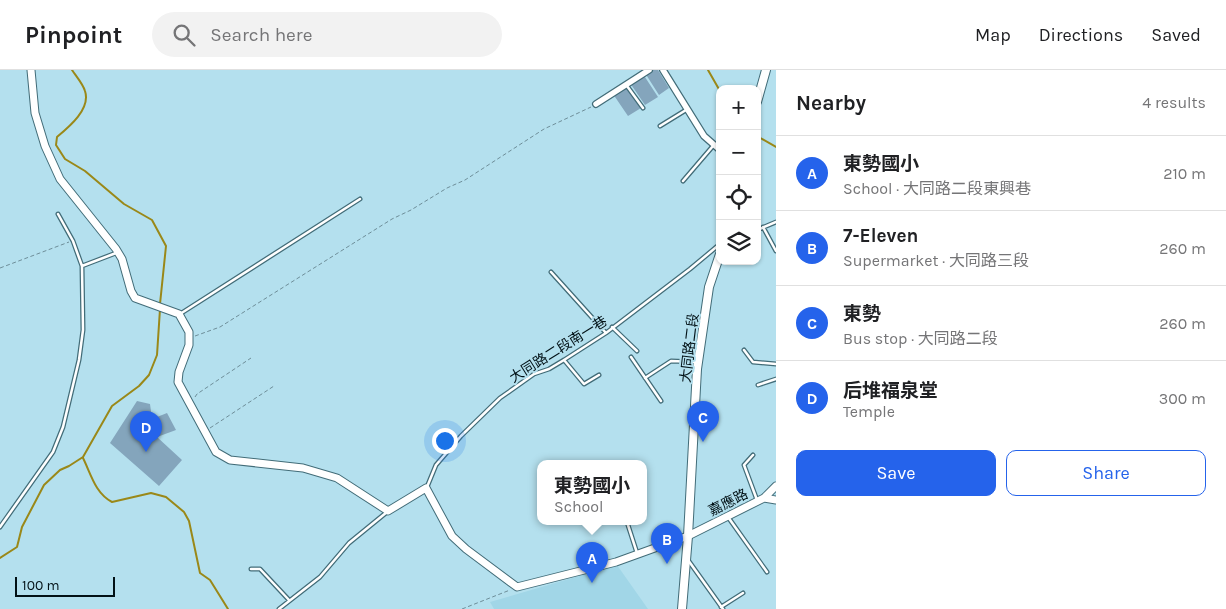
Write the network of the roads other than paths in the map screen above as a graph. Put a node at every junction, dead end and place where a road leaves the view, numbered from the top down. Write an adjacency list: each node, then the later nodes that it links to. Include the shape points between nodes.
1 (31, 70): 18 (street, via 36,113 45,146 60,179)
2 (649, 70): 5 (street)
3 (663, 70): 9 (street)
4 (766, 70): 6 (main road)
5 (626, 85): 7 (street); 8 (lane)
6 (761, 88)
7 (596, 104)
8 (643, 108)
9 (687, 109): 10 (lane); 11 (street, via 704,136)
10 (660, 126)
11 (714, 145): 12 (lane)
12 (683, 181)
13 (360, 199): 23 (lane)
14 (58, 214): 21 (lane)
15 (776, 222): 16 (lane)
16 (763, 227): 19 (lane)
17 (716, 247): 24 (lane, 大同路二段南一巷)
18 (118, 252): 21 (lane); 23 (street, via 130,291 136,298)
19 (776, 252)
20 (716, 265): 30 (main road, 大同路二段, via 709,287)
21 (82, 266): 45 (lane, via 83,330 64,427 54,452)
22 (551, 272): 25 (lane)
23 (179, 314): 42 (street, via 189,332 189,345 178,382 216,452 230,460 303,468 337,478)
24 (612, 327): 25 (lane, 大同路二段南一巷); 27 (lane)
25 (606, 333): 29 (lane, 大同路二段南一巷)
26 (744, 350): 31 (lane, via 753,362)
27 (637, 351)
28 (631, 357): 33 (lane)
29 (564, 360): 32 (lane, via 584,384); 39 (lane, 大同路二段南一巷, via 534,374 500,398 436,465)
30 (698, 362): 33 (lane, via 671,361); 46 (main road, 大同路二段)
31 (776, 364)
32 (599, 375)
33 (645, 378): 36 (lane)
34 (776, 379): 35 (lane)
35 (758, 385)
36 (661, 401)
37 (753, 455): 40 (lane, via 744,465)
38 (776, 486): 40 (street, 嘉應路)
39 (426, 488): 42 (street); 47 (street, 嘉應路, via 452,536 517,587)
40 (760, 499): 41 (street); 43 (street, 嘉應路)
41 (776, 500)
42 (388, 511): 52 (lane, via 349,543 320,577)
43 (728, 515): 46 (street, 嘉應路); 50 (lane)
44 (628, 525): 47 (lane)
45 (0, 527)
46 (688, 536): 47 (street, 嘉應路); 48 (main road, 大同路二段)
47 (637, 555)
48 (686, 557): 53 (lane); 55 (main road, 大同路二段)
49 (251, 569): 52 (lane, via 260,570)
50 (767, 572)
51 (743, 593): 53 (lane)
52 (289, 600): 54 (lane)
53 (722, 608)
54 (279, 609)
55 (682, 609)

